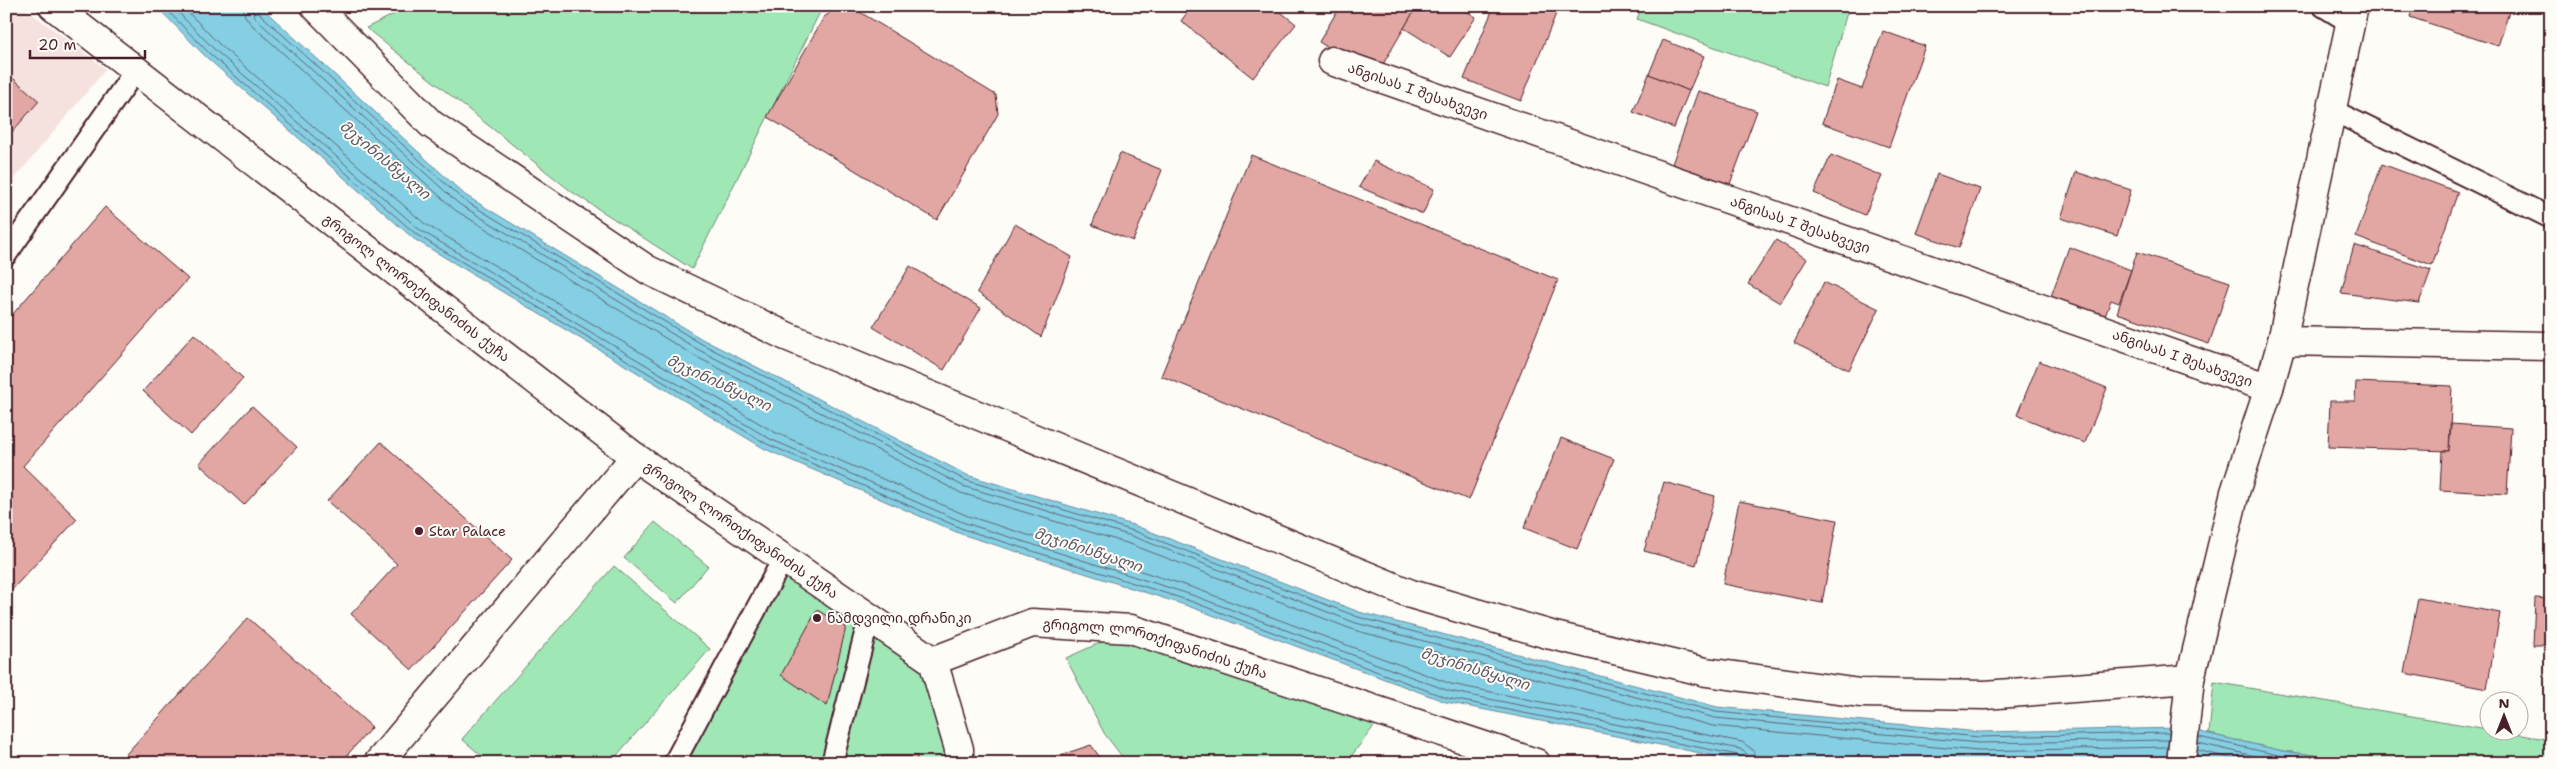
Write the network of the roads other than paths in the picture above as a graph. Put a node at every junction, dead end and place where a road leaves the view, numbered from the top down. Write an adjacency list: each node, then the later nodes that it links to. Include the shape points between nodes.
1 (53, 6): 6 (street, გრიგოლ ლორთქიფანიძის ქუჩა)
2 (315, 6): 17 (street, via 432,124 648,270 786,336 1411,594 1551,635 1706,672 1860,693 1985,695)
3 (2323, 6): 4 (lane)
4 (2352, 14): 7 (street, ანგისას I შესახვევი)
5 (1332, 61): 12 (street, ანგისას I შესახვევი)
6 (135, 71): 9 (lane); 13 (street, გრიგოლ ლორთქიფანიძის ქუჩა)
7 (2332, 110): 8 (lane); 10 (street, ანგისას I შესახვევი)
8 (2551, 218)
9 (6, 255)
10 (2282, 341): 11 (street); 12 (street, ანგისას I შესახვევი)
11 (2551, 346)
12 (2269, 388): 17 (street, ანგისას I შესახვევი, via 2234,492)
13 (635, 457): 14 (street, გრიგოლ ლორთქიფანიძის ქუჩა); 18 (street)
14 (783, 558): 15 (street, გრიგოლ ლორთქიფანიძის ქუჩა); 19 (lane)
15 (869, 618): 16 (street, გრიგოლ ლორთქიფანიძის ქუჩა); 20 (lane)
16 (933, 661): 21 (street, via 959,749); 22 (street, გრიგოლ ლორთქიფანიძის ქუჩა, via 1032,623 1131,628)
17 (2190, 679): 23 (street, ანგისას I შესახვევი)
18 (378, 763)
19 (674, 763)
20 (832, 763)
21 (959, 763)
22 (1536, 763)
23 (2181, 763)

